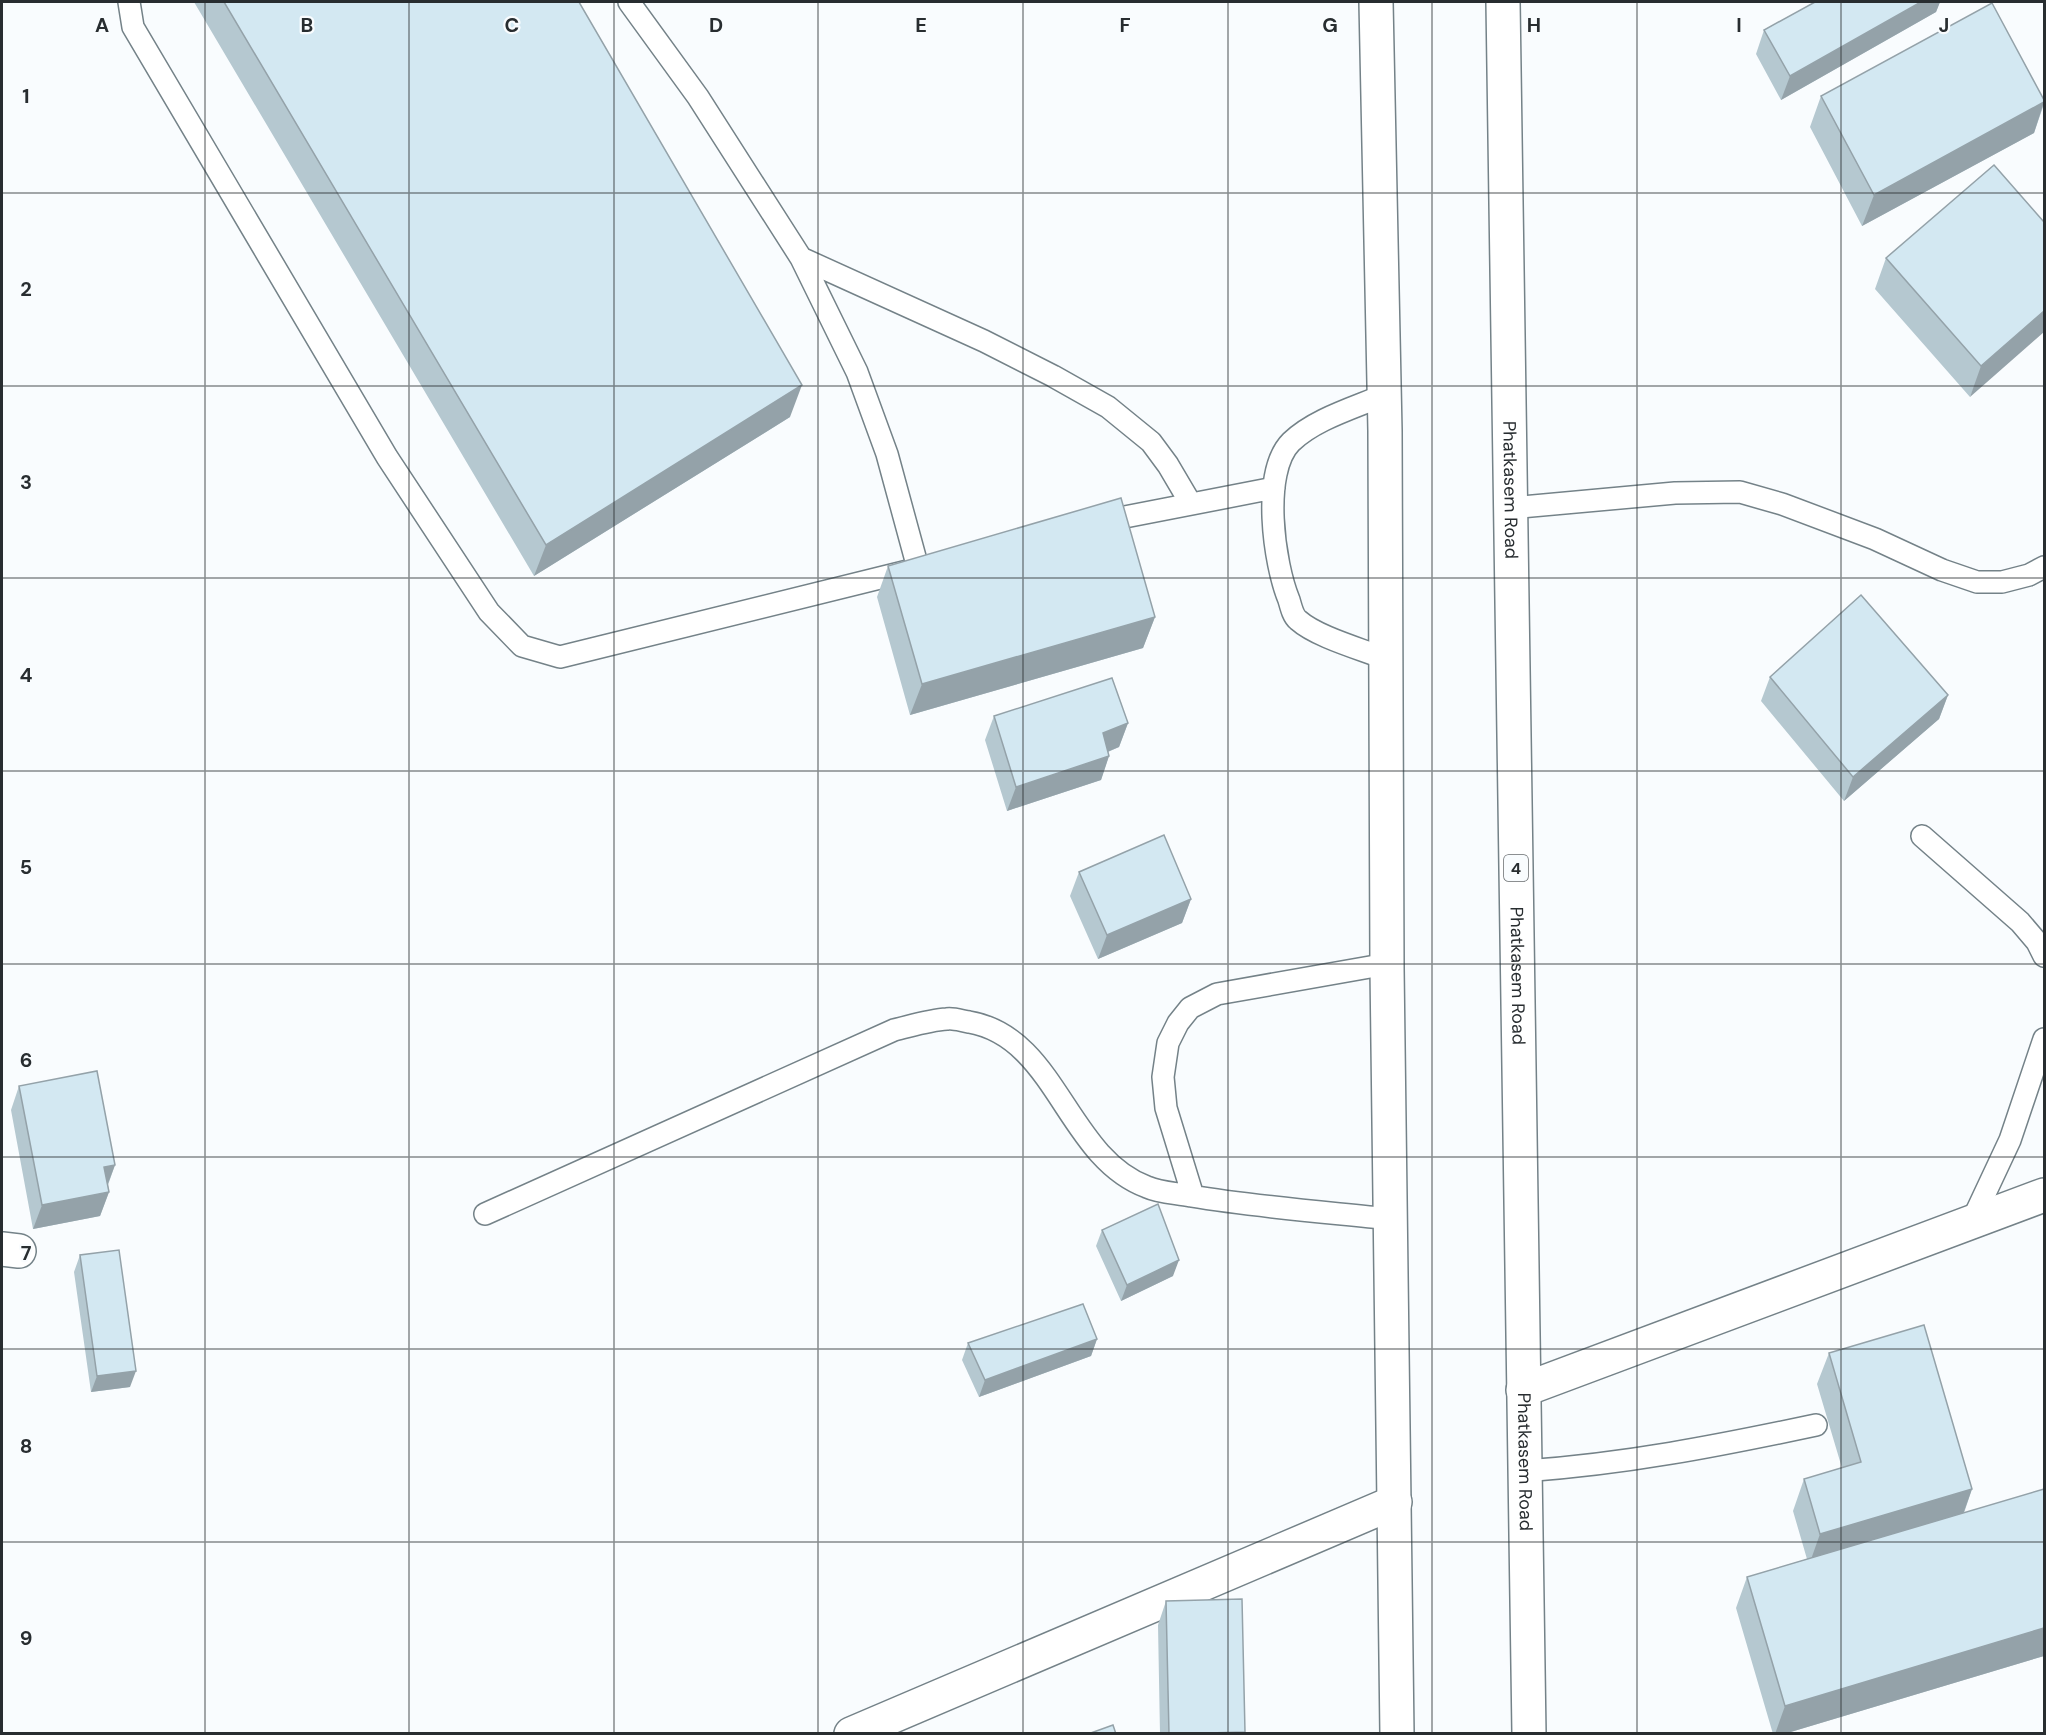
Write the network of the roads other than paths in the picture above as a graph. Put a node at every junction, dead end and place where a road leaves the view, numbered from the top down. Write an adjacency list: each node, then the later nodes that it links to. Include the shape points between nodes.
1 (129, 2): 13 (lane, via 133,27 387,457 489,612 522,646 560,657)
2 (629, 2): 5 (lane, via 698,97)
3 (1376, 2): 6 (main road)
4 (1503, 2): 9 (main road, Phatkasem Road / 4)
5 (801, 258): 8 (lane, via 984,340 1108,407 1151,442); 13 (lane, via 857,372 887,454)
6 (1384, 395): 7 (lane, via 1319,423 1291,443 1279,461); 14 (main road)
7 (1274, 488): 8 (lane); 14 (lane, via 1273,532 1279,571 1296,619 1311,629)
8 (1191, 504): 10 (lane)
9 (1511, 508): 12 (lane, via 1675,492 1740,492 1875,539 1977,582 2002,582); 24 (main road, Phatkasem Road / 4)
10 (1083, 526)
11 (940, 562): 13 (lane)
12 (2044, 567)
13 (918, 568)
14 (1386, 659): 17 (main road)
15 (1922, 836): 16 (lane, via 2019,922)
16 (2044, 956)
17 (1387, 964): 20 (lane, via 1217,994 1190,1008 1168,1043 1163,1077 1166,1108); 22 (main road)
18 (2044, 1039): 23 (lane, via 2010,1140)
19 (2044, 1195): 23 (main road)
20 (1193, 1196): 21 (lane, via 1148,1188 1122,1176 1100,1156 1033,1060 984,1025 949,1019 894,1030); 22 (lane)
21 (485, 1214)
22 (1390, 1219): 27 (main road)
23 (1972, 1221): 24 (main road)
24 (1523, 1390): 26 (main road, Phatkasem Road / 4)
25 (1816, 1425): 26 (lane, via 1624,1462)
26 (1524, 1472): 30 (main road, Phatkasem Road / 4)
27 (1395, 1502): 28 (main road); 29 (main road)
28 (851, 1734)
29 (1397, 1734)
30 (1529, 1734)

